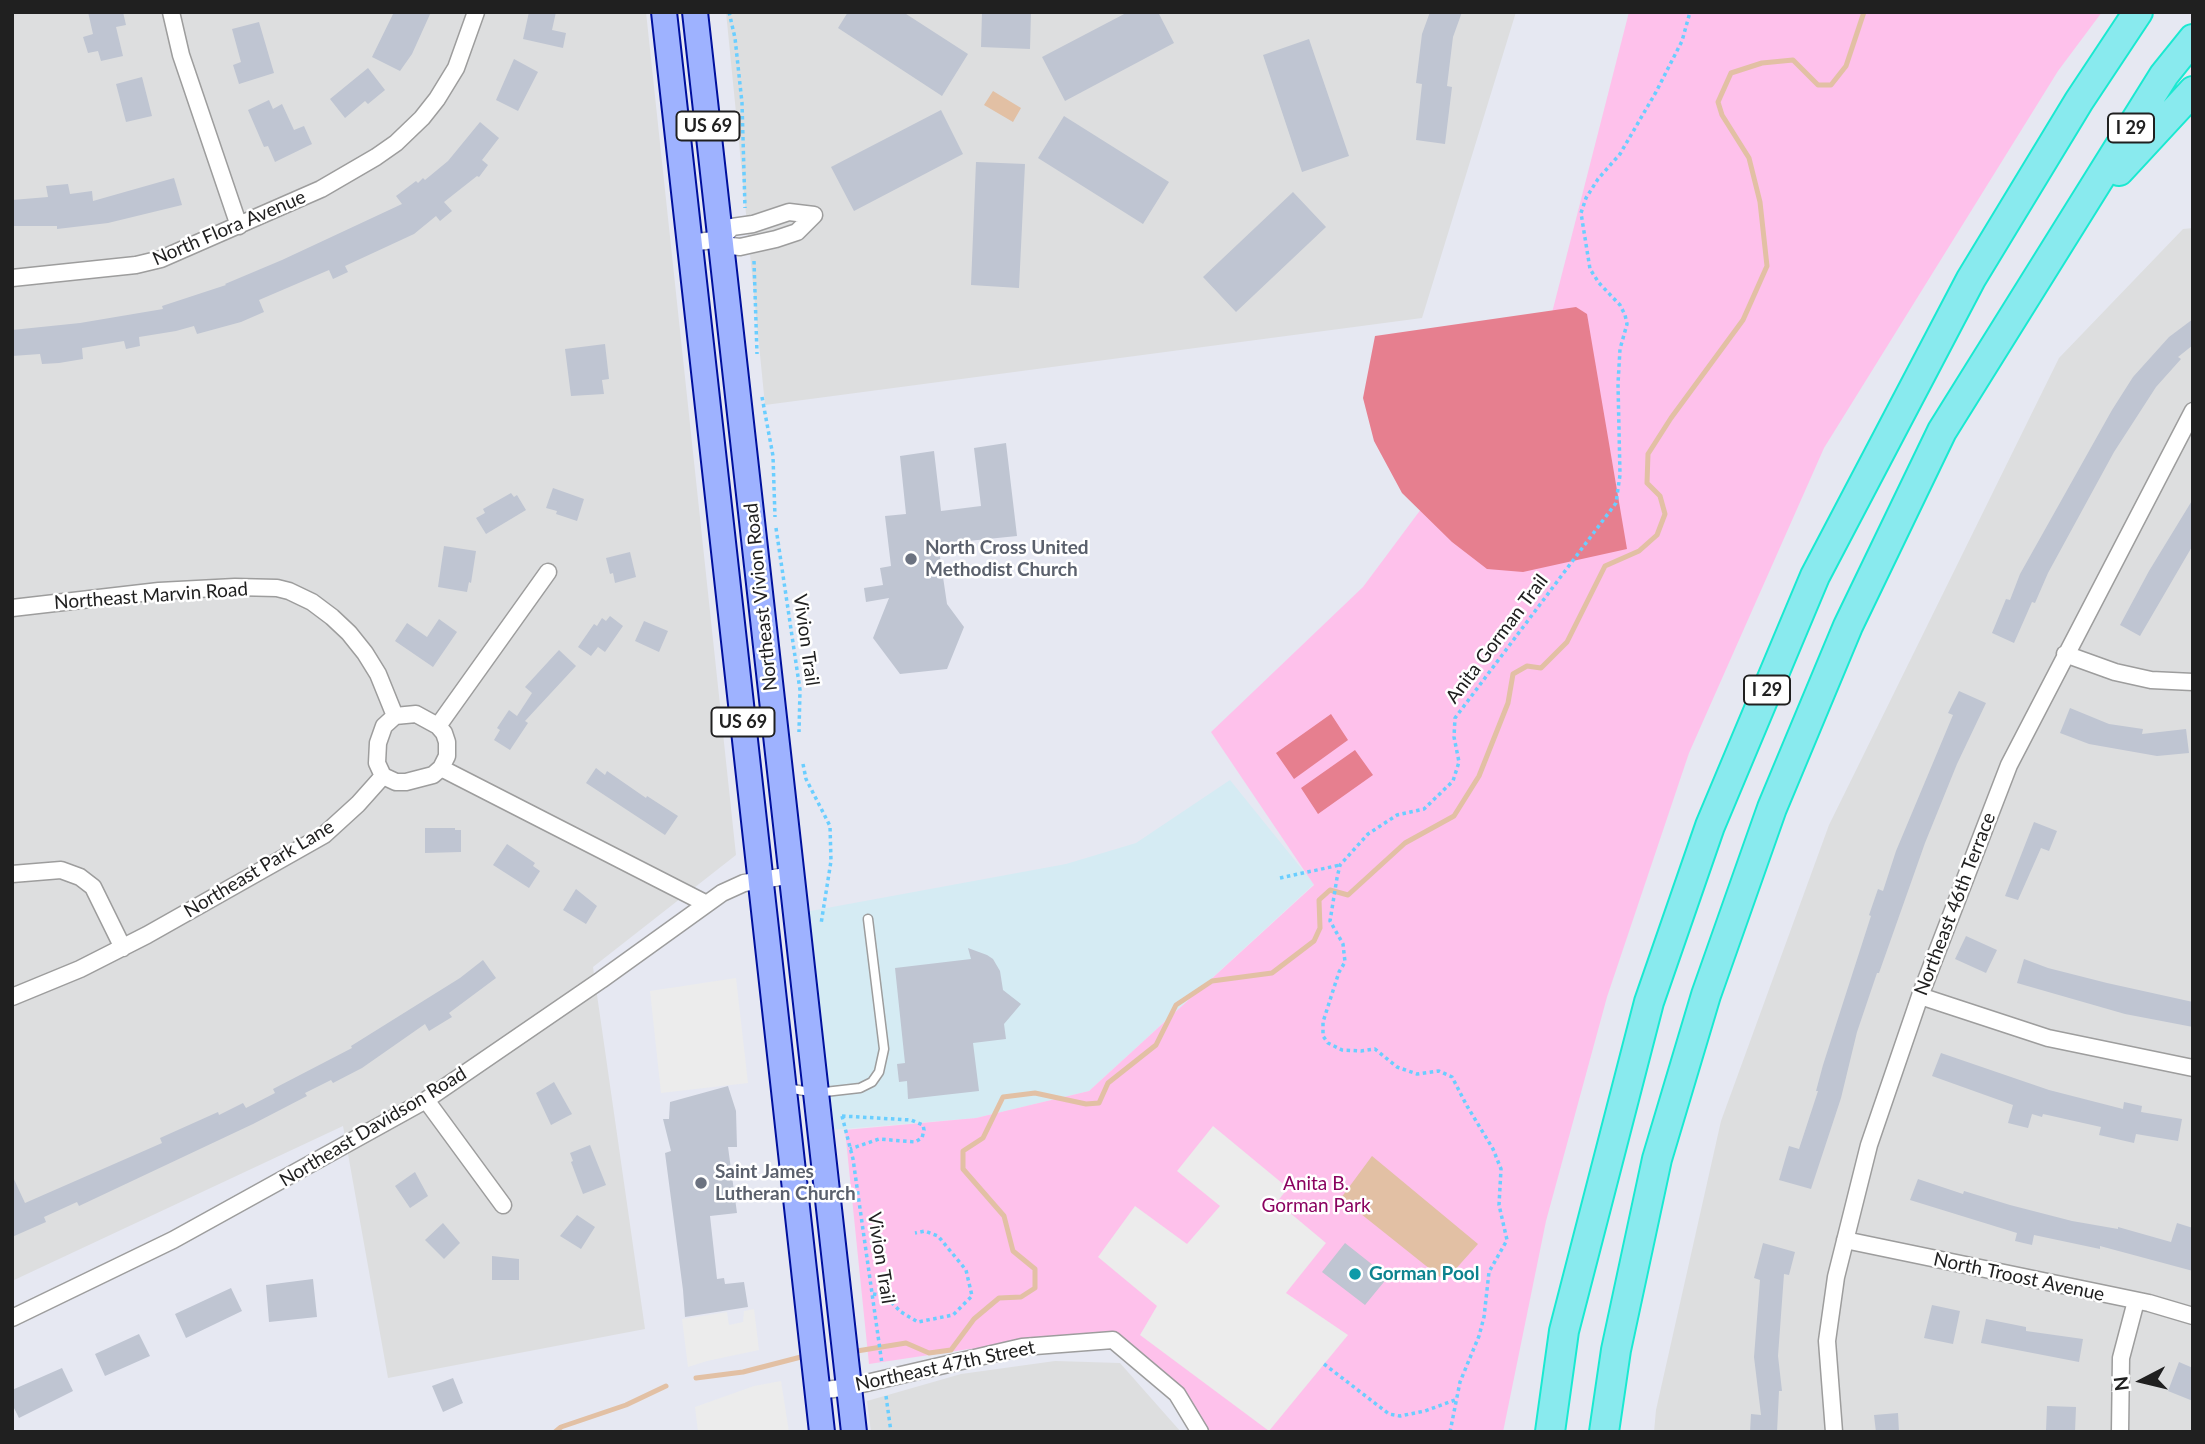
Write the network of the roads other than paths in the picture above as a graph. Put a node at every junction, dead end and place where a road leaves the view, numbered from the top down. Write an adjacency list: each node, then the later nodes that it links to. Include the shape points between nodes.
1 (171, 12): 9 (street)
2 (476, 12): 9 (street, North Flora Avenue, via 456,68 438,99 396,143 321,189)
3 (664, 12): 11 (main road, Northeast Vivion Road / US 69)
4 (695, 12): 10 (main road, Northeast Vivion Road / US 69)
5 (2138, 12): 46 (highway, I 29, via 2079,101 1951,316 1815,576 1710,826 1649,1002 1564,1331)
6 (2193, 39): 8 (highway, I 29, via 2164,75)
7 (2193, 91): 8 (highway)
8 (2074, 220): 47 (highway, I 29, via 1942,431 1847,626 1772,808 1706,995 1657,1159 1616,1350)
9 (239, 226): 12 (street, North Flora Avenue, via 136,265)
10 (721, 239): 10 (street, via 732,228 789,212 814,215 797,232 751,245 736,247); 11 (street); 15 (main road, Northeast Vivion Road / US 69)
11 (690, 243): 13 (main road, Northeast Vivion Road / US 69)
12 (12, 278)
13 (707, 395): 15 (main road); 26 (main road, Northeast Vivion Road / US 69)
14 (2193, 411): 18 (street, Northeast 46th Terrace)
15 (742, 425): 25 (main road, Northeast Vivion Road / US 69)
16 (548, 572): 21 (street)
17 (12, 608): 20 (street, Northeast Marvin Road, via 159,592 277,588 312,602 349,634 378,674)
18 (2065, 654): 19 (street, via 2151,680); 30 (street, Northeast 46th Terrace, via 2009,765)
19 (2193, 682)
20 (395, 716): 21 (street, via 416,714); 23 (street, via 384,726 378,743 377,762)
21 (438, 726): 22 (street, via 447,742)
22 (441, 768): 23 (street, via 433,775 406,782); 27 (street)
23 (383, 776): 29 (street, Northeast Park Lane, via 324,835)
24 (12, 874): 29 (street, via 61,870 80,877 93,887)
25 (792, 876): 26 (street, Northeast Davidson Road); 34 (main road, Northeast Vivion Road / US 69)
26 (760, 879): 27 (street, Northeast Davidson Road); 33 (main road, Northeast Vivion Road / US 69)
27 (705, 903): 35 (street, Northeast Davidson Road)
28 (868, 919): 34 (lane, via 882,1061 872,1082)
29 (122, 948): 31 (street, Northeast Park Lane)
30 (1920, 996): 32 (street, via 2048,1038); 37 (street, Northeast 46th Terrace, via 1869,1145)
31 (12, 997)
32 (2193, 1068)
33 (784, 1088): 34 (lane); 42 (main road, Northeast Vivion Road / US 69)
34 (826, 1092): 41 (main road, Northeast Vivion Road / US 69)
35 (426, 1100): 36 (street); 40 (street, Northeast Davidson Road, via 173,1240)
36 (503, 1205)
37 (1845, 1240): 38 (street, North Troost Avenue); 48 (street, Northeast 46th Terrace, via 1827,1341)
38 (2136, 1301): 39 (street, North Troost Avenue); 49 (street, via 2121,1358)
39 (2193, 1316)
40 (12, 1318)
41 (849, 1387): 42 (street, Northeast 47th Street); 44 (main road, Northeast Vivion Road / US 69); 45 (street, Northeast 47th Street, via 883,1373 1022,1347 1113,1340 1177,1394)
42 (818, 1391): 43 (main road, Northeast Vivion Road / US 69)
43 (822, 1432)
44 (854, 1432)
45 (1200, 1432)
46 (1550, 1432)
47 (1605, 1432)
48 (1835, 1432)
49 (2120, 1432)

